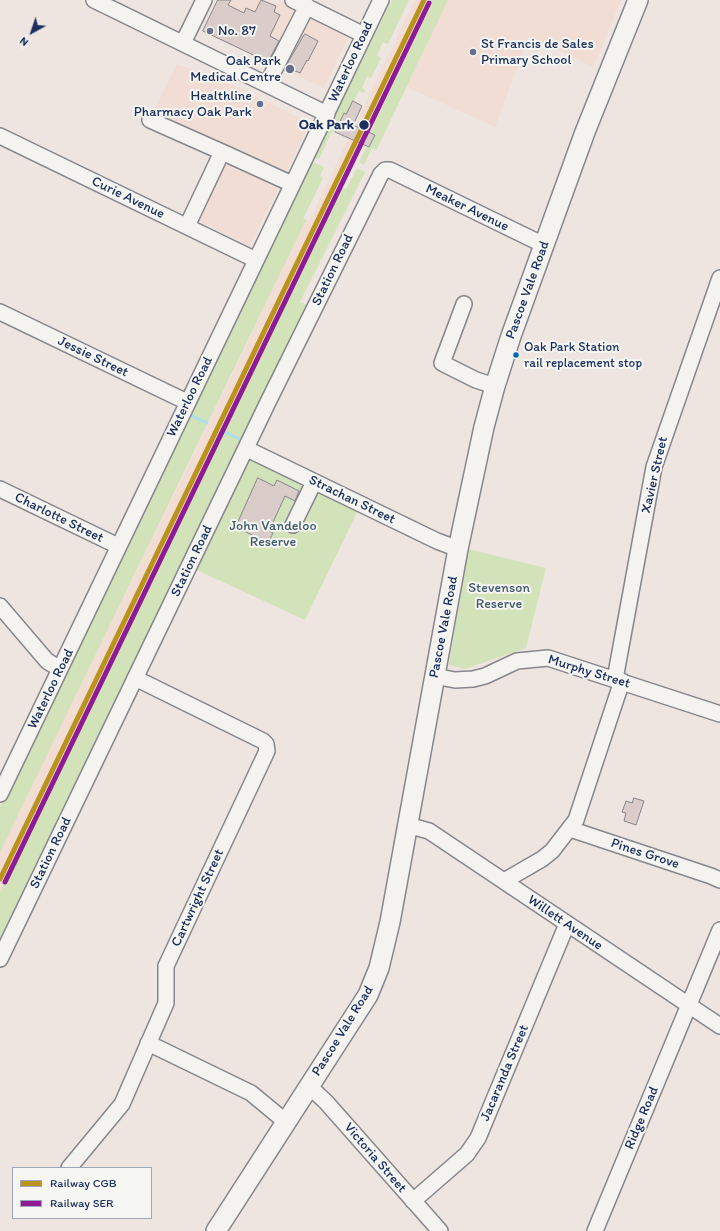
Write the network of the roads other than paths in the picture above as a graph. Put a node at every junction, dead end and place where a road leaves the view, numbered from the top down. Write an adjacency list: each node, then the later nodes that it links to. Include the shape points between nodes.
1 (94, 0): 7 (street)
2 (204, 0): 7 (street)
3 (381, 0): 6 (street, Waterloo Road)
4 (638, 0): 16 (main road, Pascoe Vale Road)
5 (300, 3): 6 (street); 8 (street)
6 (364, 35): 9 (street, Waterloo Road)
7 (183, 43): 8 (street)
8 (267, 84): 9 (street)
9 (327, 114): 14 (street, Waterloo Road)
10 (150, 120): 12 (street)
11 (0, 136): 15 (street, Curie Avenue)
12 (222, 152): 14 (street); 15 (street)
13 (390, 170): 16 (street, Meaker Avenue); 23 (street, Station Road, via 382,172 375,185)
14 (292, 184): 17 (street, Waterloo Road)
15 (187, 226): 17 (street, Curie Avenue)
16 (544, 245): 21 (main road, Pascoe Vale Road)
17 (256, 260): 22 (street, Waterloo Road)
18 (720, 278): 33 (street, Xavier Street, via 654,466)
19 (464, 304): 21 (street, via 442,363 476,380)
20 (0, 312): 22 (street, Jessie Street)
21 (495, 386): 28 (main road, Pascoe Vale Road)
22 (187, 402): 27 (street, Waterloo Road)
23 (247, 449): 24 (street, Strachan Street); 32 (street, Station Road)
24 (314, 482): 26 (street); 28 (street, Strachan Street)
25 (0, 489): 27 (street, Charlotte Street)
26 (293, 525)
27 (118, 546): 30 (street, Waterloo Road)
28 (458, 549): 31 (main road, Pascoe Vale Road)
29 (0, 606): 30 (street, via 48,660)
30 (60, 669): 35 (street, Waterloo Road)
31 (434, 676): 33 (street, Murphy Street, via 455,680 473,679 517,661 538,658 556,660); 36 (main road, Pascoe Vale Road)
32 (135, 678): 42 (street, Station Road); 45 (street, Cartwright Street, via 263,741 267,748 266,756 166,966 166,1003)
33 (619, 680): 34 (street, Murphy Street); 37 (street, Xavier Street, via 580,807)
34 (720, 714)
35 (0, 794)
36 (407, 825): 39 (street, Willett Avenue, via 428,831); 46 (main road, Pascoe Vale Road, via 379,968 364,1002)
37 (570, 829): 38 (street, Pines Grove); 39 (street, Xavier Street, via 547,855)
38 (720, 880)
39 (504, 881): 40 (street, Willett Avenue)
40 (567, 924): 43 (street, Willett Avenue); 49 (street, Jacaranda Street, via 478,1138 467,1154)
41 (720, 930): 43 (street)
42 (0, 959)
43 (689, 1006): 44 (street, Willett Avenue); 52 (street, Ridge Road)
44 (720, 1026)
45 (148, 1043): 47 (street, via 252,1093); 48 (street, via 122,1104)
46 (309, 1086): 47 (main road, Pascoe Vale Road); 49 (street, Victoria Street)
47 (286, 1122): 50 (main road, Pascoe Vale Road)
48 (70, 1167)
49 (413, 1201): 51 (street, Victoria Street)
50 (216, 1231)
51 (440, 1231)
52 (595, 1231)

